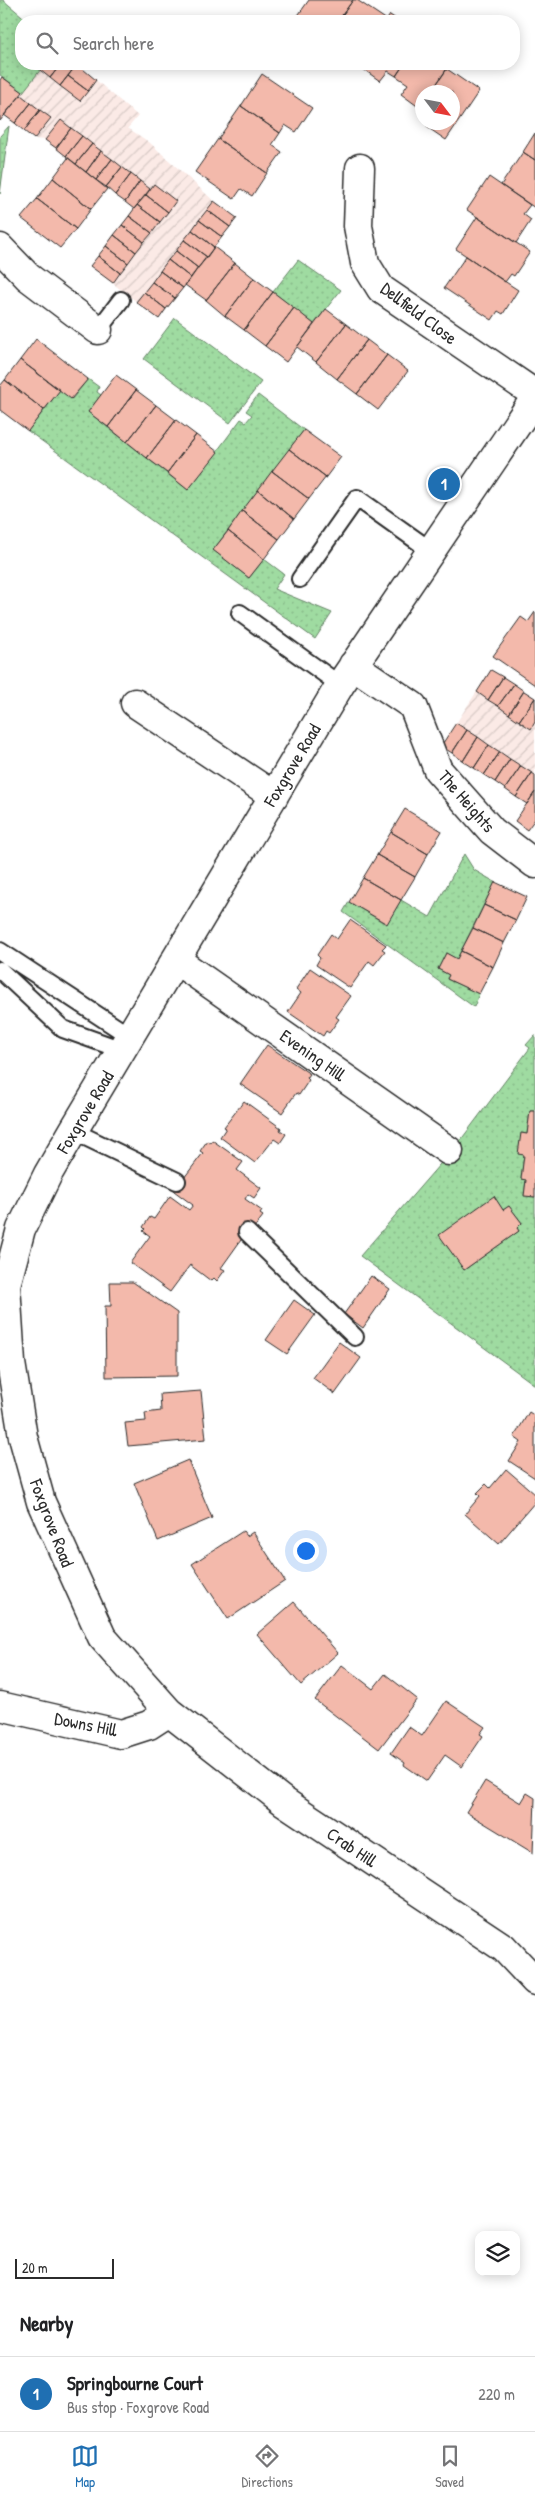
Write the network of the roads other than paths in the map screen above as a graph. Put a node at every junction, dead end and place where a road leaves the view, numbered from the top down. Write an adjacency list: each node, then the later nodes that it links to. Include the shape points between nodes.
1 (360, 168): 5 (street, Dellfield Close, via 358,226 365,263 381,289)
2 (0, 248): 4 (street, via 28,277)
3 (120, 300): 4 (lane)
4 (98, 330)
5 (535, 394)
6 (535, 398): 7 (street, Foxgrove Road)
7 (430, 550): 8 (lane, via 357,498); 10 (street, Foxgrove Road)
8 (300, 578)
9 (240, 613): 10 (lane)
10 (347, 675): 12 (street, Foxgrove Road); 13 (street, The Heights, via 413,706 438,770 492,831)
11 (135, 702): 12 (street)
12 (274, 796): 15 (street, Foxgrove Road)
13 (535, 864)
14 (0, 951): 17 (lane)
15 (176, 960): 17 (street, Foxgrove Road); 19 (street, Evening Hill)
16 (0, 970): 17 (lane, via 62,1029)
17 (127, 1043): 18 (street, Foxgrove Road)
18 (73, 1130): 20 (lane); 24 (street, Foxgrove Road, via 21,1229 6,1285 12,1372 23,1437 41,1502 64,1557 102,1637)
19 (449, 1151)
20 (177, 1181)
21 (247, 1232): 22 (lane)
22 (355, 1337)
23 (0, 1706): 24 (street, Downs Hill, via 121,1734 149,1725)
24 (169, 1712): 25 (street, Crab Hill, via 283,1801 504,1948)
25 (535, 1981)

